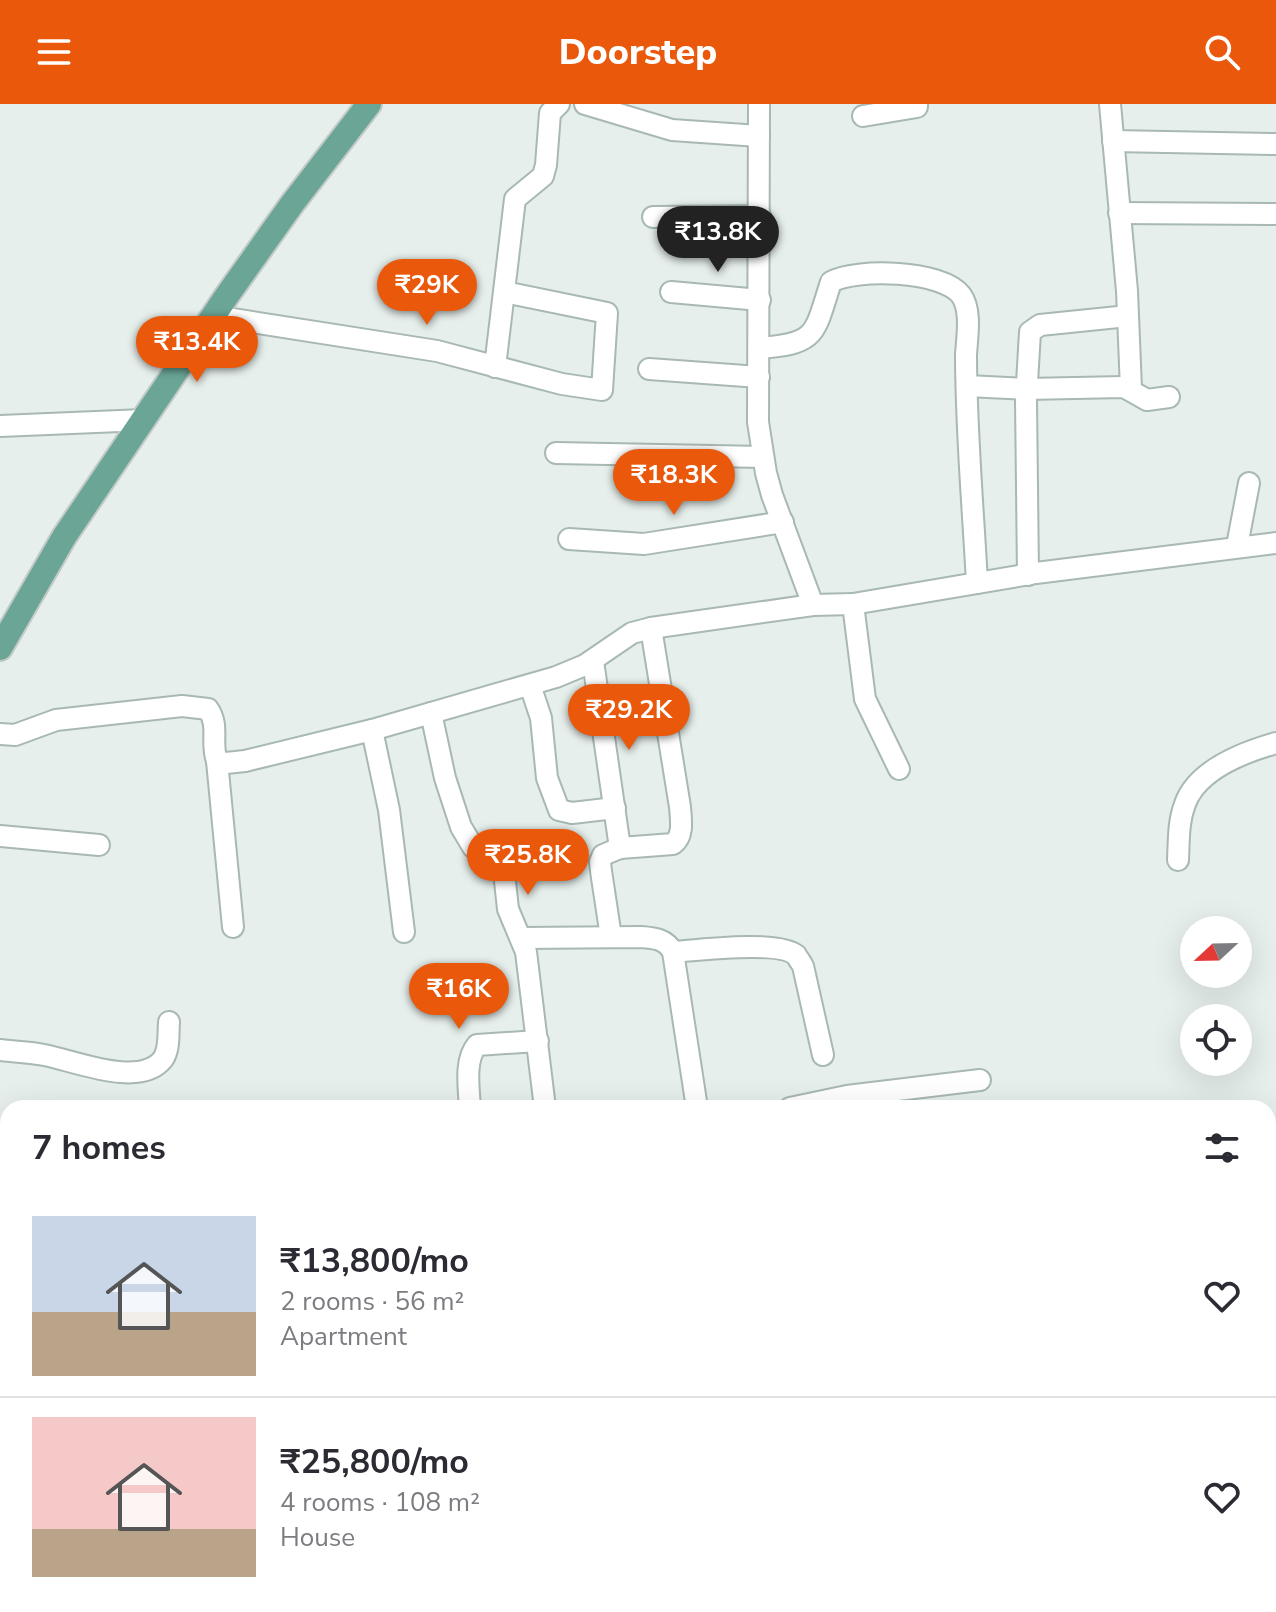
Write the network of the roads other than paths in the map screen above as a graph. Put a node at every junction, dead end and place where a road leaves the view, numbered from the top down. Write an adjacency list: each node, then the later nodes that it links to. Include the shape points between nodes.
1 (369, 104): 18 (main road)
2 (559, 104): 15 (street, via 550,113 543,176 515,199)
3 (585, 104): 8 (street, via 672,130)
4 (759, 104): 8 (street)
5 (917, 104): 7 (street)
6 (1110, 104): 9 (street)
7 (863, 116)
8 (759, 136): 13 (street)
9 (1113, 141): 10 (street); 11 (street)
10 (1276, 144)
11 (1119, 213): 12 (street); 19 (street)
12 (1276, 214)
13 (760, 216): 14 (street); 17 (street)
14 (653, 217)
15 (504, 292): 21 (street); 21 (street, via 607,313 602,390)
16 (671, 292): 17 (street)
17 (760, 300): 20 (street)
18 (214, 316): 21 (street, via 437,351); 28 (main road)
19 (1128, 316): 25 (street, via 1033,327); 26 (street)
20 (759, 348): 23 (street); 24 (street, via 789,346 810,336 831,282 840,277 907,275 938,281 961,296 967,318)
21 (495, 367)
22 (649, 369): 23 (street)
23 (759, 377): 31 (street)
24 (967, 386): 25 (street); 38 (street)
25 (1026, 389): 26 (street); 37 (street)
26 (1131, 389): 27 (street, via 1147,400)
27 (1169, 397)
28 (144, 420): 29 (street); 42 (main road, via 64,537)
29 (0, 426)
30 (556, 453): 31 (street)
31 (763, 457): 33 (street)
32 (1249, 483): 36 (street)
33 (783, 522): 34 (street, via 644,544); 40 (street)
34 (569, 539)
35 (1276, 543): 36 (street)
36 (1237, 546): 37 (street)
37 (1028, 575): 38 (street)
38 (977, 583): 39 (street)
39 (853, 604): 40 (street); 50 (street, via 865,699)
40 (813, 605): 41 (street)
41 (651, 628): 43 (street, via 621,639); 54 (street, via 680,834 673,844)
42 (0, 648)
43 (593, 661): 44 (street); 51 (street)
44 (530, 685): 45 (street); 51 (street, via 541,718 547,778 559,810)
45 (431, 713): 46 (street); 59 (street, via 461,827 473,847 504,872 508,909)
46 (372, 730): 49 (street, via 245,761); 57 (street, via 387,798)
47 (0, 734): 49 (street, via 15,735 56,720 199,707 214,718)
48 (1276, 743): 55 (street, via 1220,767 1197,786 1184,805)
49 (217, 761): 56 (street)
50 (899, 769)
51 (615, 808): 54 (street)
52 (0, 836): 53 (street)
53 (99, 845)
54 (620, 848): 58 (street, via 603,855 600,862)
55 (1178, 860)
56 (233, 927)
57 (404, 932)
58 (611, 937): 59 (street); 60 (street, via 653,938)
59 (522, 938): 62 (street)
60 (673, 952): 64 (street, via 771,948 796,955); 68 (street)
61 (169, 1022): 63 (street, via 166,1054 142,1070 116,1072)
62 (538, 1041): 66 (street, via 477,1045 469,1063); 67 (street)
63 (0, 1050)
64 (823, 1055)
65 (980, 1080): 69 (street)
66 (470, 1100)
67 (544, 1100)
68 (696, 1100)
69 (867, 1100)

